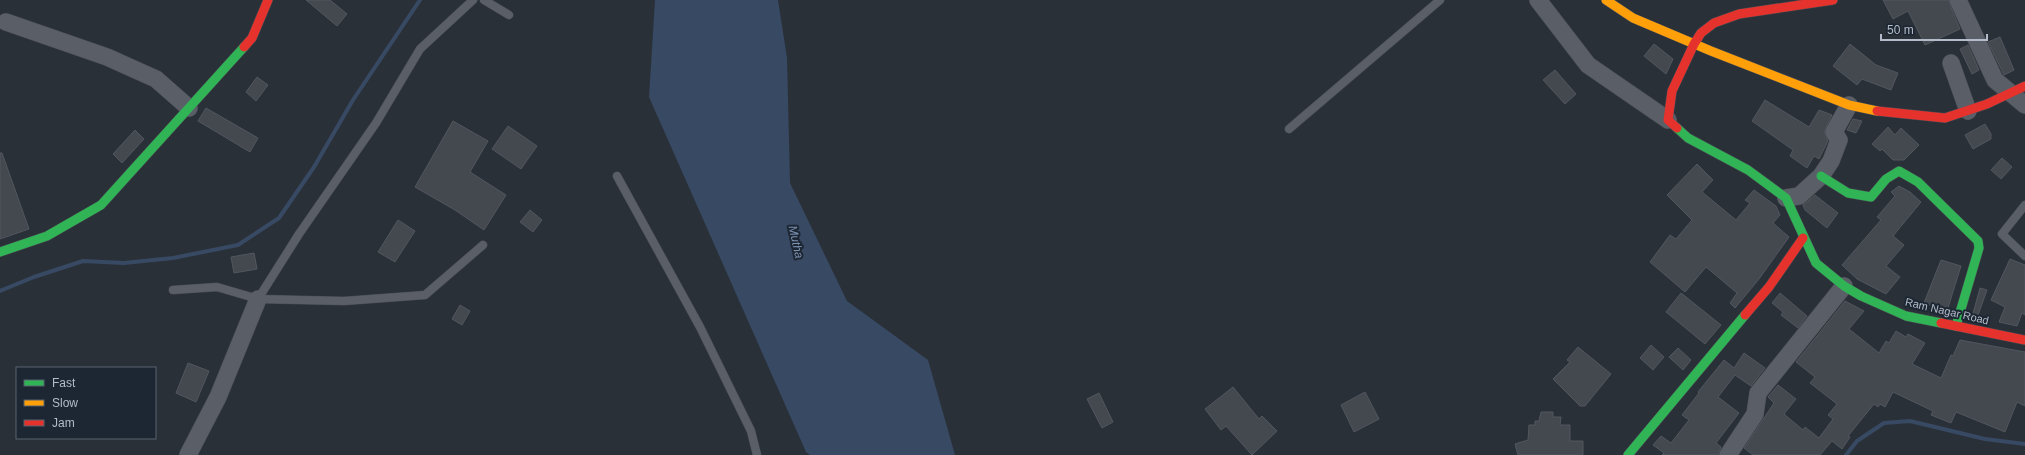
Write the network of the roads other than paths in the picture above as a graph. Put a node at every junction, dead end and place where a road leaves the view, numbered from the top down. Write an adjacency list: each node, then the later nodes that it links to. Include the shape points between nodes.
1 (268, 0): 16 (street, via 252,38)
2 (474, 0): 30 (lane, via 420,49 376,123)
3 (484, 0): 9 (lane)
4 (1440, 0): 19 (lane)
5 (1538, 0): 18 (street, via 1588,65)
6 (1606, 0): 11 (street, via 1633,18)
7 (1833, 0): 11 (street, via 1739,14 1714,23 1701,33)
8 (1958, 0): 13 (street, via 1995,80 2004,89)
9 (509, 15)
10 (6, 22): 16 (street, via 107,56 156,79)
11 (1694, 44): 14 (street); 18 (street, via 1672,91)
12 (1951, 63): 17 (street)
13 (2018, 90): 15 (street); 17 (street)
14 (1849, 105): 17 (street, via 1887,113 1945,118); 21 (street, via 1834,132 1839,140 1831,161)
15 (2025, 105)
16 (189, 108): 26 (street, via 101,205 47,236)
17 (1968, 111)
18 (1668, 120): 22 (street, via 1688,138 1748,170)
19 (1289, 129)
20 (617, 176): 34 (lane, via 700,326 752,431)
21 (1821, 176): 22 (street, via 1799,196); 31 (street, via 1848,193 1871,197 1886,178 1900,171 1918,182 1978,241 1979,248)
22 (1786, 198): 24 (street, Ram Nagar Road)
23 (2025, 205): 27 (lane, via 2002,234)
24 (1803, 238): 28 (street, Ram Nagar Road, via 1816,263); 35 (street, via 1769,287)
25 (483, 245): 30 (lane, via 425,295 344,301)
26 (0, 252)
27 (2025, 256)
28 (1844, 286): 31 (street, Ram Nagar Road, via 1906,316); 36 (street, via 1758,392 1755,414)
29 (173, 290): 30 (lane, via 217,287)
30 (258, 298): 33 (street, via 218,397)
31 (1956, 326): 32 (street, Ram Nagar Road)
32 (2025, 340)
33 (188, 455)
34 (757, 455)
35 (1628, 455)
36 (1728, 455)

